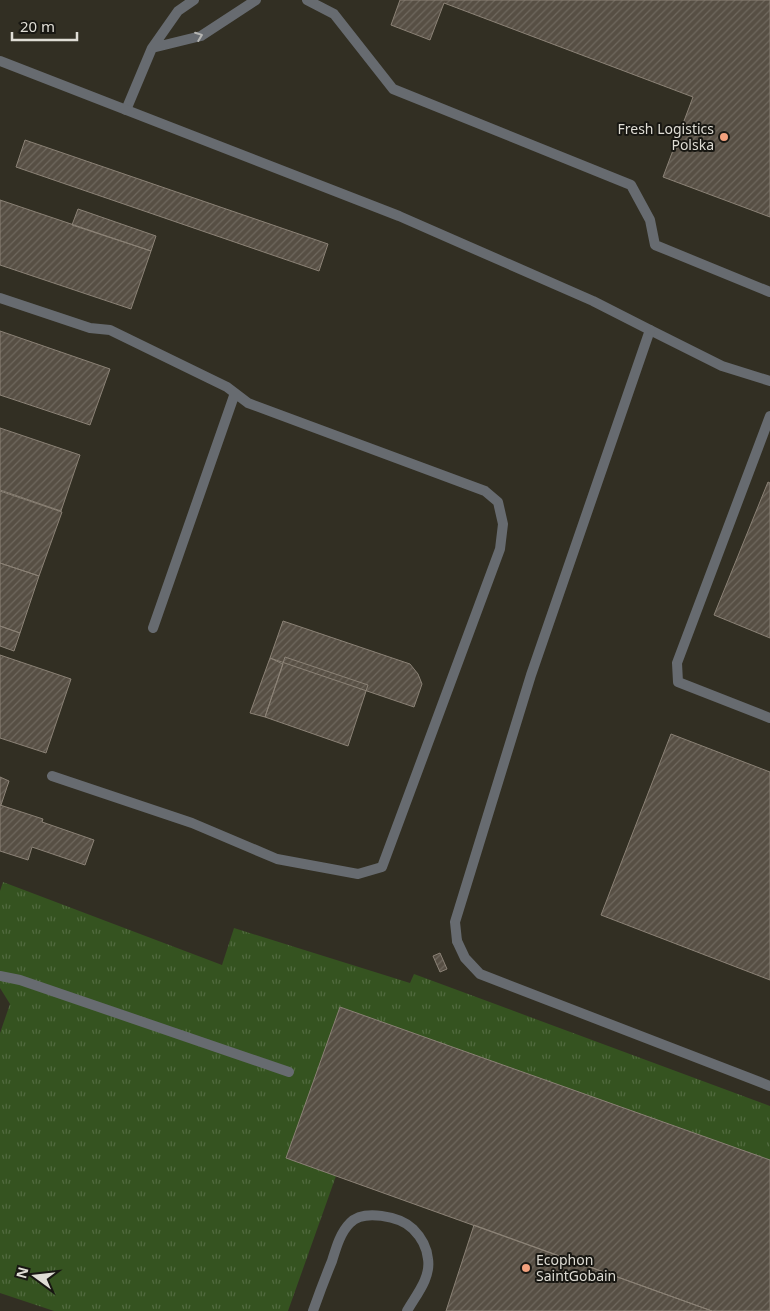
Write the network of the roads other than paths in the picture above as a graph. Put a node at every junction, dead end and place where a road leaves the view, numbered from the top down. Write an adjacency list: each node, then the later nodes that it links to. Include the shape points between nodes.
1 (194, 0): 4 (street, via 178,11)
2 (256, 0): 4 (street, one-way to 2, via 201,36)
3 (307, 0): 7 (street, via 334,14 393,89 631,185 650,220 655,245)
4 (152, 48): 6 (street)
5 (0, 61): 6 (street)
6 (126, 110): 9 (street, via 399,216 593,301)
7 (770, 292)
8 (0, 298): 11 (street, via 90,328 110,330)
9 (650, 330): 10 (street, via 722,366); 18 (street, via 531,675 455,922 457,941 465,958 480,974)
10 (770, 381)
11 (235, 393): 13 (street); 15 (street, via 248,403 485,491 498,502 503,524 500,549 382,867 358,874 277,859 192,823)
12 (770, 416): 14 (street, via 677,663 678,682)
13 (153, 628)
14 (770, 718)
15 (52, 776)
16 (0, 976): 17 (street)
17 (290, 1072)
18 (770, 1086)
19 (312, 1311): 20 (street, via 342,1234 351,1222 364,1215 399,1220 413,1228 424,1244 429,1260 427,1276)
20 (407, 1311)

